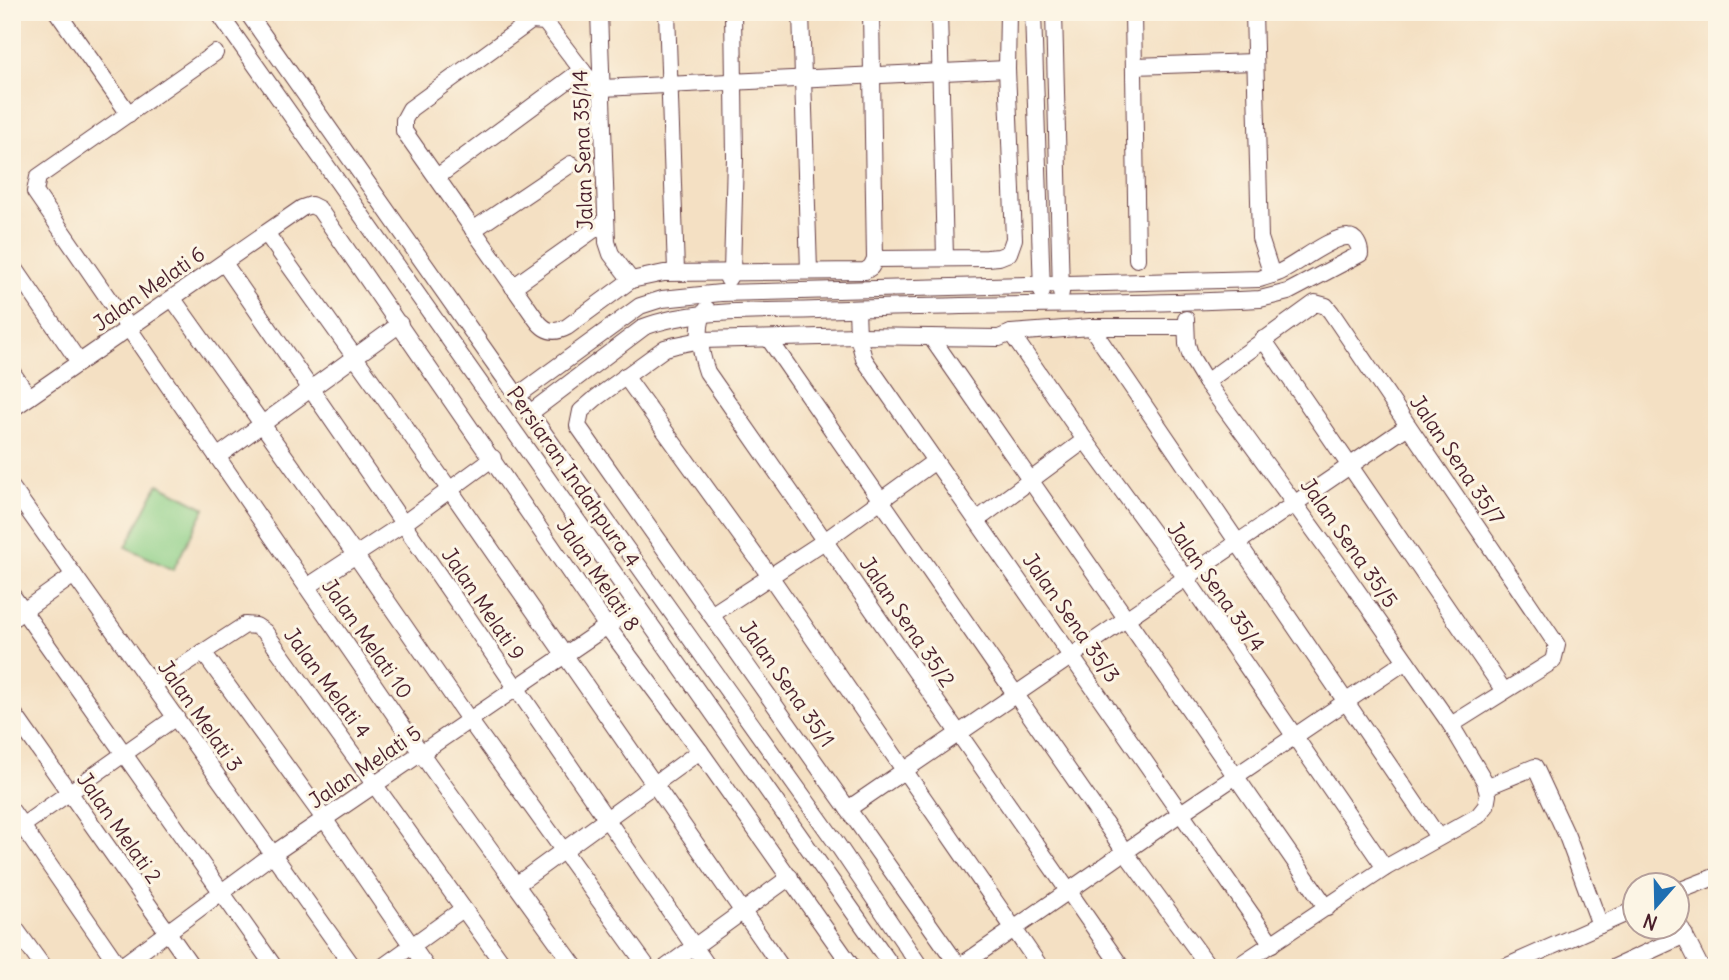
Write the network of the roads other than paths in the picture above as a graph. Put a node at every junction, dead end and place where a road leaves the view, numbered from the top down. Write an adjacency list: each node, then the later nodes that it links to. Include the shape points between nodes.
1 (57, 12): 26 (street)
2 (218, 12): 95 (street, Persiaran Indahpura 4)
3 (247, 12): 69 (street, Persiaran Indahpura 4)
4 (599, 12): 25 (street, Jalan Sena 35/14)
5 (667, 12): 24 (street)
6 (733, 12): 23 (street)
7 (801, 12): 22 (street)
8 (871, 12): 21 (street)
9 (939, 12): 20 (street)
10 (1008, 12): 18 (street)
11 (1033, 12): 44 (street)
12 (1054, 12): 43 (street)
13 (1133, 12): 17 (street)
14 (1254, 12): 16 (street)
15 (215, 53): 26 (street, Jalan Melati 10)
16 (1255, 62): 17 (street); 41 (street, via 1260,238)
17 (1134, 66): 35 (street)
18 (1007, 69): 20 (street); 33 (street, via 1014,239 1009,253 999,257)
19 (582, 70): 25 (street); 28 (street); 28 (street, via 545,22 531,21 410,109 404,131)
20 (940, 72): 21 (street); 33 (street)
21 (872, 76): 22 (street); 34 (street)
22 (804, 79): 23 (street); 39 (street)
23 (734, 83): 24 (street); 40 (street)
24 (669, 86): 25 (street); 38 (street)
25 (602, 92): 30 (street, Jalan Sena 35/14)
26 (129, 114): 56 (street, Jalan Melati 10, via 38,177 35,192)
27 (570, 163): 31 (street)
28 (437, 177): 31 (street)
29 (310, 205): 32 (street, Jalan Melati 6); 53 (street, Jalan Melati 8, via 325,216)
30 (606, 221): 42 (street, Jalan Sena 35/14, via 611,254); 45 (street)
31 (473, 229): 45 (street)
32 (266, 233): 36 (street, Jalan Melati 6); 63 (street)
33 (945, 258): 34 (street)
34 (875, 259): 39 (street, via 864,271)
35 (1138, 259)
36 (224, 262): 47 (street, Jalan Melati 6); 68 (street, Jalan Melati 9)
37 (12, 264): 64 (street)
38 (676, 271): 40 (street); 42 (street)
39 (809, 271): 40 (street)
40 (732, 272): 46 (street)
41 (1272, 275): 43 (street, via 1260,279); 48 (street, via 1347,237 1360,248 1360,254 1288,292 1260,299)
42 (631, 280): 45 (street, via 558,332 541,326)
43 (1060, 283): 44 (street); 49 (street)
44 (1042, 284): 46 (street); 50 (street)
45 (513, 287)
46 (721, 293): 52 (street); 69 (street, via 640,306)
47 (173, 299): 56 (street, Jalan Melati 6); 73 (street)
48 (1186, 302): 49 (street); 55 (street, Jalan Sena 35/5)
49 (1062, 304): 50 (street)
50 (1042, 305): 51 (street)
51 (857, 309): 52 (street); 58 (street, Jalan Sena 35/3)
52 (702, 315): 61 (street, Jalan Sena 35/2); 72 (street, via 664,319 644,327)
53 (400, 324): 63 (street); 77 (street, Jalan Melati 8)
54 (1091, 327): 55 (street); 57 (street); 88 (street)
55 (1186, 327): 67 (street, Jalan Sena 35/5, via 1191,357)
56 (129, 329): 64 (street, Jalan Melati 6); 76 (street, Jalan Melati 10)
57 (1011, 333): 59 (street, via 999,338); 75 (street, Jalan Sena 35/4)
58 (858, 336): 59 (street); 60 (street); 78 (street, Jalan Sena 35/3, via 864,359)
59 (931, 337): 80 (street)
60 (769, 339): 61 (street); 83 (street)
61 (701, 340): 66 (street, via 665,348); 87 (street, Jalan Sena 35/2, via 707,372)
62 (1263, 340): 67 (street, Jalan Sena 35/7); 74 (street, Jalan Sena 35/7, via 1315,303 1326,306); 79 (street)
63 (354, 357): 68 (street); 82 (street)
64 (79, 362): 70 (street, Jalan Melati 6)
65 (12, 372): 70 (street)
66 (625, 376): 91 (street); 97 (street, Jalan Sena 35/1, via 582,411 578,426)
67 (1206, 382): 84 (street, Jalan Sena 35/5)
68 (309, 389): 73 (street); 86 (street, Jalan Melati 9)
69 (517, 396): 72 (street, Persiaran Indahpura 4)
70 (29, 397): 71 (street, Jalan Melati 6)
71 (12, 409)
72 (530, 413): 170 (street, Persiaran Indahpura 4)
73 (263, 424): 76 (street); 89 (street)
74 (1408, 426): 79 (street); 106 (street, Jalan Sena 35/7, via 1557,645 1553,661)
75 (1085, 440): 80 (street); 92 (street, Jalan Sena 35/4)
76 (217, 457): 93 (street, Jalan Melati 10)
77 (493, 458): 82 (street); 99 (street, Jalan Melati 8)
78 (935, 461): 83 (street); 85 (street, Jalan Sena 35/3)
79 (1350, 465): 84 (street); 106 (street)
80 (1030, 481): 85 (street); 98 (street)
81 (12, 488): 90 (street, Jalan Melati 3)
82 (450, 490): 86 (street); 101 (street)
83 (880, 501): 87 (street); 107 (street)
84 (1296, 503): 88 (street); 103 (street, Jalan Sena 35/5)
85 (977, 520): 102 (street, Jalan Sena 35/3)
86 (403, 524): 89 (street); 105 (street, Jalan Melati 9)
87 (826, 540): 91 (street); 113 (street, Jalan Sena 35/2)
88 (1238, 542): 92 (street); 108 (street)
89 (356, 556): 93 (street); 111 (street)
90 (74, 575): 96 (street); 104 (street, Jalan Melati 3)
91 (770, 576): 97 (street); 118 (street)
92 (1186, 578): 98 (street); 114 (street, Jalan Sena 35/4)
93 (307, 587): 117 (street, Jalan Melati 10)
94 (12, 595): 96 (street)
95 (638, 606): 99 (street, Jalan Melati 5); 169 (street, Persiaran Indahpura 4)
96 (18, 615): 116 (street)
97 (711, 615): 124 (street, Jalan Sena 35/1)
98 (1126, 619): 102 (street); 119 (street)
99 (606, 625): 101 (street, Jalan Melati 5); 115 (street, Jalan Melati 8)
100 (203, 652): 104 (street, Jalan Melati 4); 121 (street, Jalan Melati 4, via 245,625 265,632); 128 (street)
101 (563, 656): 105 (street, Jalan Melati 5); 120 (street)
102 (1072, 656): 107 (street); 126 (street, Jalan Sena 35/3)
103 (1406, 661): 108 (street); 112 (street, Jalan Sena 35/5)
104 (153, 685): 110 (street, Jalan Melati 3)
105 (515, 688): 111 (street, Jalan Melati 5); 127 (street, Jalan Melati 9)
106 (1504, 691): 112 (street, Jalan Sena 35/7)
107 (1015, 695): 113 (street); 132 (street)
108 (1346, 702): 114 (street); 130 (street)
109 (12, 711): 123 (street, Jalan Melati 2)
110 (176, 718): 116 (street); 133 (street, Jalan Melati 3)
111 (470, 721): 117 (street, Jalan Melati 5); 131 (street)
112 (1451, 726): 122 (street, Jalan Sena 35/5)
113 (958, 734): 118 (street); 140 (street, Jalan Sena 35/2)
114 (1293, 737): 119 (street); 134 (street, Jalan Sena 35/4)
115 (699, 751): 120 (street); 136 (street, Jalan Melati 8)
116 (125, 754): 123 (street); 139 (street)
117 (422, 754): 121 (street, Jalan Melati 5); 137 (street, Jalan Melati 10)
118 (906, 770): 124 (street); 147 (street)
119 (1235, 776): 126 (street); 141 (street)
120 (655, 785): 127 (street); 143 (street)
121 (375, 786): 128 (street, Jalan Melati 5); 142 (street, Jalan Melati 4)
122 (1486, 787): 130 (street, Jalan Sena 35/5, via 1486,806 1478,816); 146 (street, via 1535,767)
123 (69, 792): 129 (street); 148 (street, Jalan Melati 2)
124 (848, 809): 154 (street, Jalan Sena 35/1)
125 (12, 811): 129 (street)
126 (1181, 813): 132 (street); 151 (street, Jalan Sena 35/3)
127 (608, 818): 131 (street); 153 (street, Jalan Melati 9)
128 (325, 820): 133 (street, Jalan Melati 5); 152 (street)
129 (18, 830): 156 (street)
130 (1438, 837): 134 (street)
131 (564, 850): 137 (street); 164 (street)
132 (1125, 852): 140 (street); 173 (street)
133 (273, 854): 139 (street, Jalan Melati 5); 159 (street, Jalan Melati 3)
134 (1385, 867): 141 (street)
135 (1717, 876): 138 (street)
136 (790, 877): 143 (street); 168 (street, Jalan Melati 8)
137 (516, 885): 163 (street, Jalan Melati 10)
138 (1690, 887)
139 (222, 892): 148 (street, Jalan Melati 5); 158 (street)
140 (1068, 892): 147 (street); 172 (street, Jalan Sena 35/2)
141 (1327, 908): 151 (street)
142 (463, 909): 152 (street); 162 (street, Jalan Melati 4)
143 (743, 912): 153 (street); 167 (street)
144 (1620, 916): 146 (street)
145 (12, 924): 155 (street)
146 (1600, 925): 175 (street)
147 (1015, 930): 154 (street); 171 (street)
148 (167, 933): 156 (street, Jalan Melati 5); 157 (street, Jalan Melati 2)
149 (1670, 942): 176 (street)
150 (1688, 942): 177 (street)
151 (1272, 944): 174 (street)
152 (411, 946): 160 (street); 161 (street)
153 (695, 947): 165 (street); 166 (street, Jalan Melati 9)
154 (960, 967)
155 (44, 968)
156 (119, 968)
157 (192, 968)
158 (275, 968)
159 (354, 968)
160 (381, 968)
161 (426, 968)
162 (506, 968)
163 (576, 968)
164 (648, 968)
165 (665, 968)
166 (709, 968)
167 (782, 968)
168 (853, 968)
169 (892, 968)
170 (921, 968)
171 (1041, 968)
172 (1122, 968)
173 (1210, 968)
174 (1235, 968)
175 (1503, 968)
176 (1613, 968)
177 (1701, 968)

